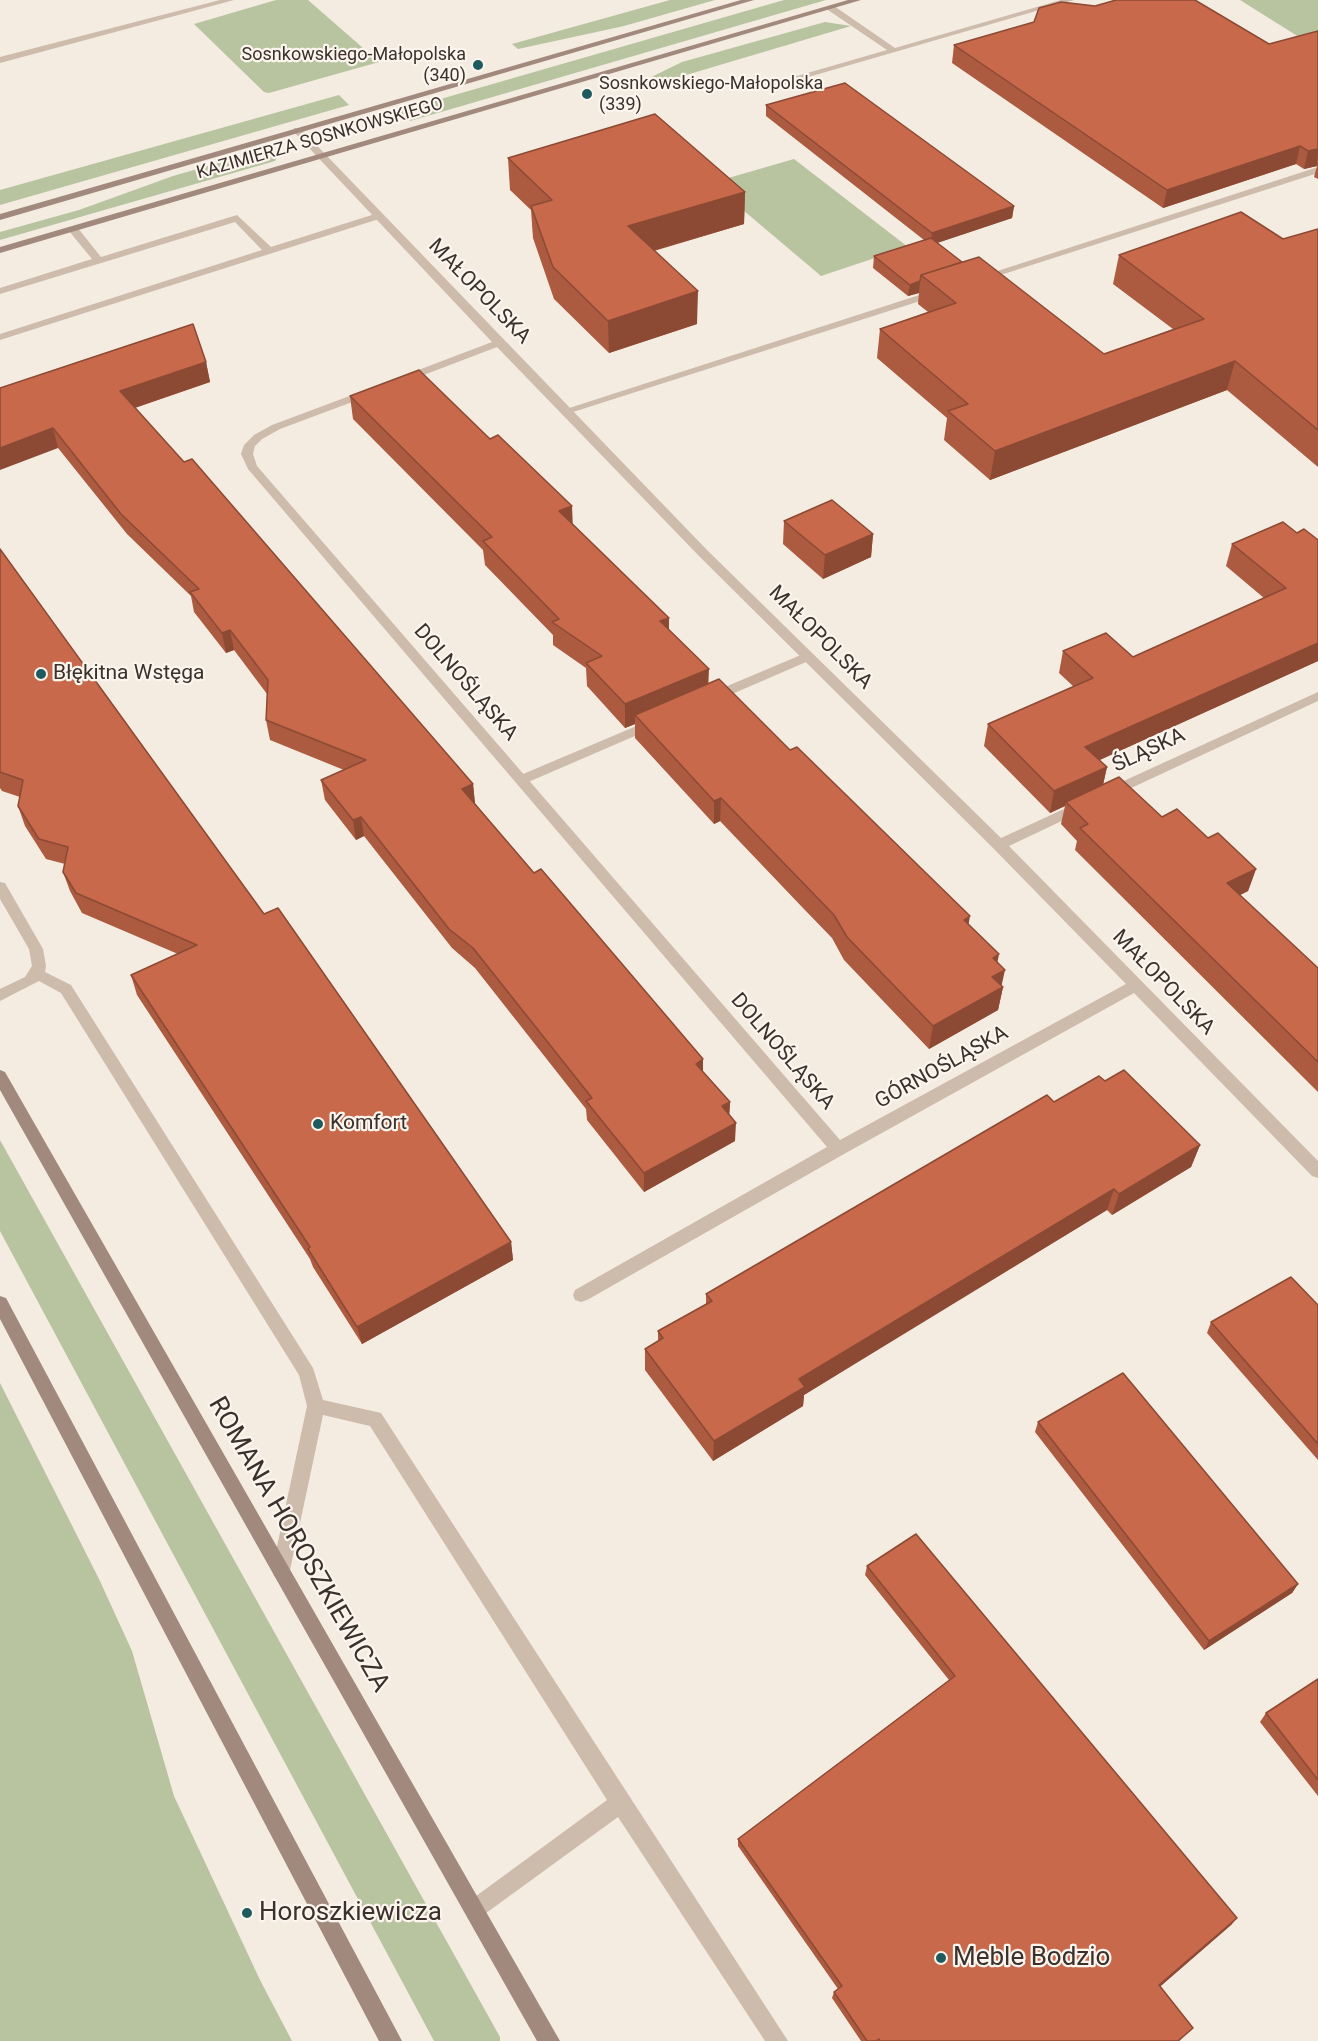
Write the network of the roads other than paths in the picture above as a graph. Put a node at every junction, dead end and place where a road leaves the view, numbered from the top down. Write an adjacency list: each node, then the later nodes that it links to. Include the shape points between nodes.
1 (230, 0): 7 (street)
2 (750, 0): 9 (street, KAZIMIERZA SOSNKOWSKIEGO)
3 (857, 0): 5 (street, KAZIMIERZA SOSNKOWSKIEGO)
4 (1070, 0): 6 (street)
5 (831, 8): 6 (street); 10 (street, KAZIMIERZA SOSNKOWSKIEGO)
6 (894, 51): 8 (street)
7 (0, 60)
8 (771, 85)
9 (297, 130): 10 (street, MAŁOPOLSKA); 13 (street, KAZIMIERZA SOSNKOWSKIEGO)
10 (322, 156): 12 (street, MAŁOPOLSKA); 14 (street, KAZIMIERZA SOSNKOWSKIEGO)
11 (1318, 170): 18 (street)
12 (378, 216): 16 (street); 22 (street, MAŁOPOLSKA)
13 (0, 217)
14 (73, 229): 15 (street, KAZIMIERZA SOSNKOWSKIEGO); 17 (street)
15 (0, 250)
16 (268, 250): 17 (street, via 237,218); 21 (street)
17 (99, 261): 20 (street)
18 (975, 280)
19 (953, 287): 23 (street)
20 (0, 291)
21 (0, 338)
22 (499, 343): 23 (street, MAŁOPOLSKA); 28 (street, DOLNOŚLĄSKA, via 276,427 258,437 248,454 252,467)
23 (566, 411): 24 (street, MAŁOPOLSKA)
24 (808, 656): 26 (street); 29 (street, MAŁOPOLSKA)
25 (1318, 696): 29 (street, ŚLĄSKA)
26 (702, 702)
27 (670, 716): 28 (street)
28 (521, 780): 35 (street, DOLNOŚLĄSKA)
29 (999, 845): 32 (street, MAŁOPOLSKA)
30 (0, 887): 31 (street, via 36,949)
31 (36, 975): 33 (street); 39 (street, via 66,989 307,1373)
32 (1136, 985): 35 (street, GÓRNOŚLĄSKA); 36 (street, MAŁOPOLSKA)
33 (0, 995)
34 (0, 1076): 40 (street, ROMANA HOROSZKIEWICZA)
35 (838, 1149): 37 (street, GÓRNOŚLĄSKA)
36 (1318, 1171)
37 (581, 1295)
38 (0, 1302): 43 (street)
39 (316, 1406): 40 (street); 41 (street, via 375,1419)
40 (281, 1570): 42 (street, ROMANA HOROSZKIEWICZA)
41 (620, 1803): 42 (street); 45 (street)
42 (475, 1909): 44 (street, ROMANA HOROSZKIEWICZA)
43 (391, 2041)
44 (549, 2041)
45 (777, 2041)

